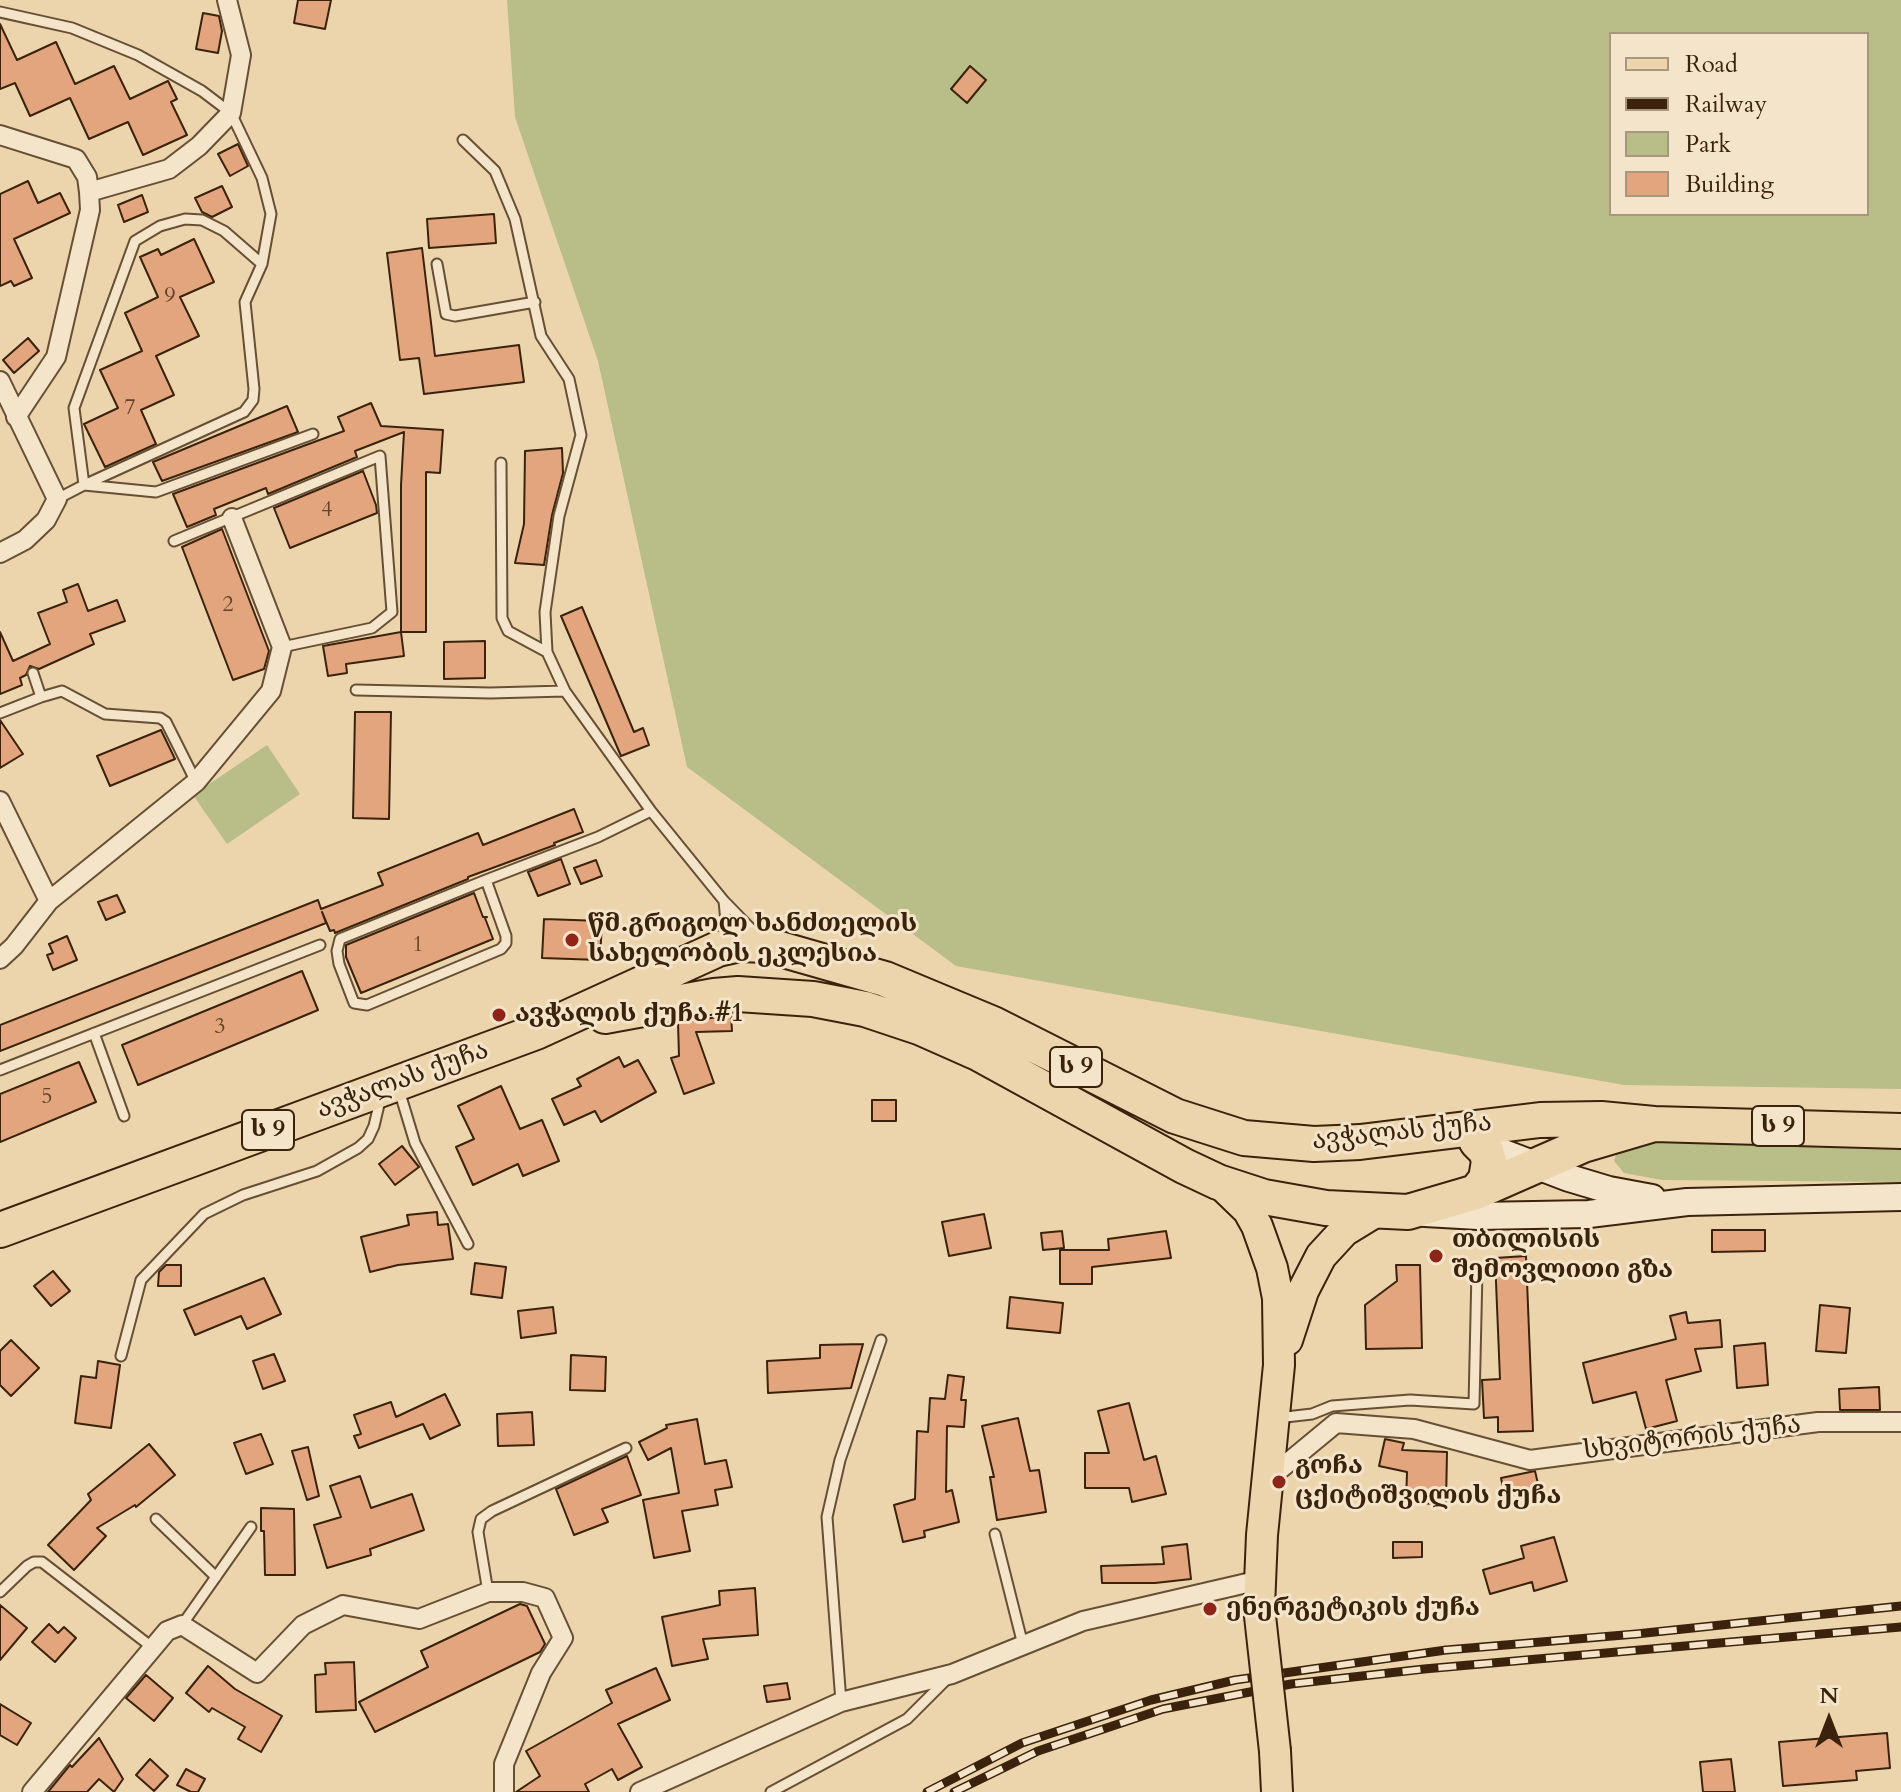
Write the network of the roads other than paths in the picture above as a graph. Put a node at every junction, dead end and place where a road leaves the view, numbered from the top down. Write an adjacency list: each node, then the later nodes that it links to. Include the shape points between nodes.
1 (227, 0): 3 (street, via 241,55)
2 (0, 12): 3 (lane, via 72,28 138,55)
3 (231, 113): 6 (street, via 169,169); 7 (lane, via 262,178 271,214)
4 (0, 135): 6 (street, via 76,159)
5 (463, 140): 9 (lane, via 495,171 515,219)
6 (89, 192): 11 (street, via 90,210 56,357)
7 (262, 264): 14 (lane, via 245,302 254,389 244,412); 14 (lane, via 224,231 202,220 160,226 135,241 74,408)
8 (437, 264): 9 (lane, via 446,314)
9 (535, 302): 20 (lane, via 541,336 569,379 581,435 559,516 545,612)
10 (0, 381): 11 (street)
11 (16, 417): 15 (street)
12 (313, 434): 14 (lane, via 156,492)
13 (501, 463): 20 (lane, via 502,618 508,631)
14 (84, 485): 15 (lane)
15 (57, 499): 18 (street, via 46,520 25,540)
16 (232, 518): 17 (lane); 19 (street); 19 (lane, via 380,456 392,612 372,628)
17 (174, 541)
18 (0, 553)
19 (282, 647): 26 (street, via 271,691)
20 (547, 652): 23 (lane)
21 (33, 673): 24 (lane)
22 (356, 690): 23 (lane)
23 (565, 691): 28 (lane)
24 (41, 697): 25 (lane); 26 (lane, via 62,691 105,714 160,718)
25 (0, 713)
26 (196, 782): 30 (street)
27 (0, 801): 30 (street)
28 (651, 811): 29 (lane); 31 (lane)
29 (486, 880): 29 (lane, via 506,936 501,949 367,1005 354,1003 339,964 340,939)
30 (49, 901): 35 (street)
31 (724, 901): 33 (lane); 34 (lane)
32 (320, 945): 38 (lane)
33 (766, 945): 34 (highway, ავჭალას ქუჩა / ს 9); 44 (highway, ავჭალას ქუჩა / ს 9, via 885,979 993,1024 1141,1100 1244,1138 1314,1144)
34 (729, 946): 36 (highway, via 723,974); 37 (highway, ავჭალას ქუჩა / ს 9)
35 (0, 959)
36 (738, 994): 37 (highway, ავჭალას ქუჩა / ს 9, via 645,1007); 48 (highway, ავჭალას ქუჩა / ს 9, via 836,1002 919,1027 980,1054)
37 (536, 1032): 40 (highway, ავჭალას ქუჩა / ს 9)
38 (94, 1033): 39 (lane); 41 (lane)
39 (0, 1070)
40 (389, 1086): 55 (highway, ავჭალას ქუჩა / ს 9); 56 (lane); 59 (lane, via 368,1139 358,1148 317,1171 204,1214 141,1280)
41 (124, 1116)
42 (1654, 1124): 43 (highway, ს 9); 44 (highway, ავჭალას ქუჩა / ს 9, via 1540,1120); 45 (highway, ს 9)
43 (1901, 1131)
44 (1433, 1134): 46 (main road)
45 (1615, 1136): 47 (highway, ს 9); 49 (main road, via 1600,1150 1597,1162 1598,1176)
46 (1477, 1142): 47 (main road); 50 (highway, via 1489,1161 1486,1179)
47 (1535, 1165): 49 (main road); 50 (highway, ს 9)
48 (1218, 1182): 53 (highway, ავჭალას ქუჩა / ს 9, via 1295,1204); 60 (main road, via 1248,1210 1268,1256 1278,1298)
49 (1609, 1190): 52 (main road)
50 (1476, 1192): 54 (highway, ს 9)
51 (1901, 1197): 52 (main road)
52 (1687, 1202): 54 (main road, via 1589,1214)
53 (1375, 1212): 54 (highway, ავჭალას ქუჩა / ს 9); 60 (main road, via 1344,1231 1321,1256 1303,1291)
54 (1408, 1212)
55 (5, 1231)
56 (468, 1244)
57 (1477, 1271): 61 (lane, via 1474,1404 1410,1400 1332,1406)
58 (881, 1340): 76 (lane, via 840,1460 827,1517)
59 (121, 1356)
60 (1279, 1365): 61 (main road)
61 (1273, 1418): 64 (main road)
62 (1901, 1422): 64 (street, სხვიტორის ქუჩა, via 1818,1422 1530,1460 1414,1429 1336,1423)
63 (626, 1448): 70 (lane, via 481,1519 478,1532)
64 (1267, 1480): 71 (main road)
65 (156, 1519): 68 (lane)
66 (251, 1527): 68 (lane)
67 (995, 1534): 73 (lane)
68 (216, 1577): 72 (lane)
69 (0, 1592): 74 (lane, via 27,1566 42,1562)
70 (488, 1592): 72 (street, via 419,1619 343,1605 303,1625 257,1673); 78 (street, via 545,1598 563,1638 541,1673 504,1764)
71 (1259, 1594): 73 (street, via 1083,1621); 81 (main road, bridge)
72 (182, 1625): 74 (street, via 167,1631)
73 (1023, 1645): 75 (street)
74 (153, 1648): 77 (street)
75 (952, 1674): 76 (street); 80 (lane, via 907,1719)
76 (841, 1702): 79 (street)
77 (32, 1792)
78 (504, 1792)
79 (640, 1792)
80 (771, 1792)
81 (1277, 1792)

